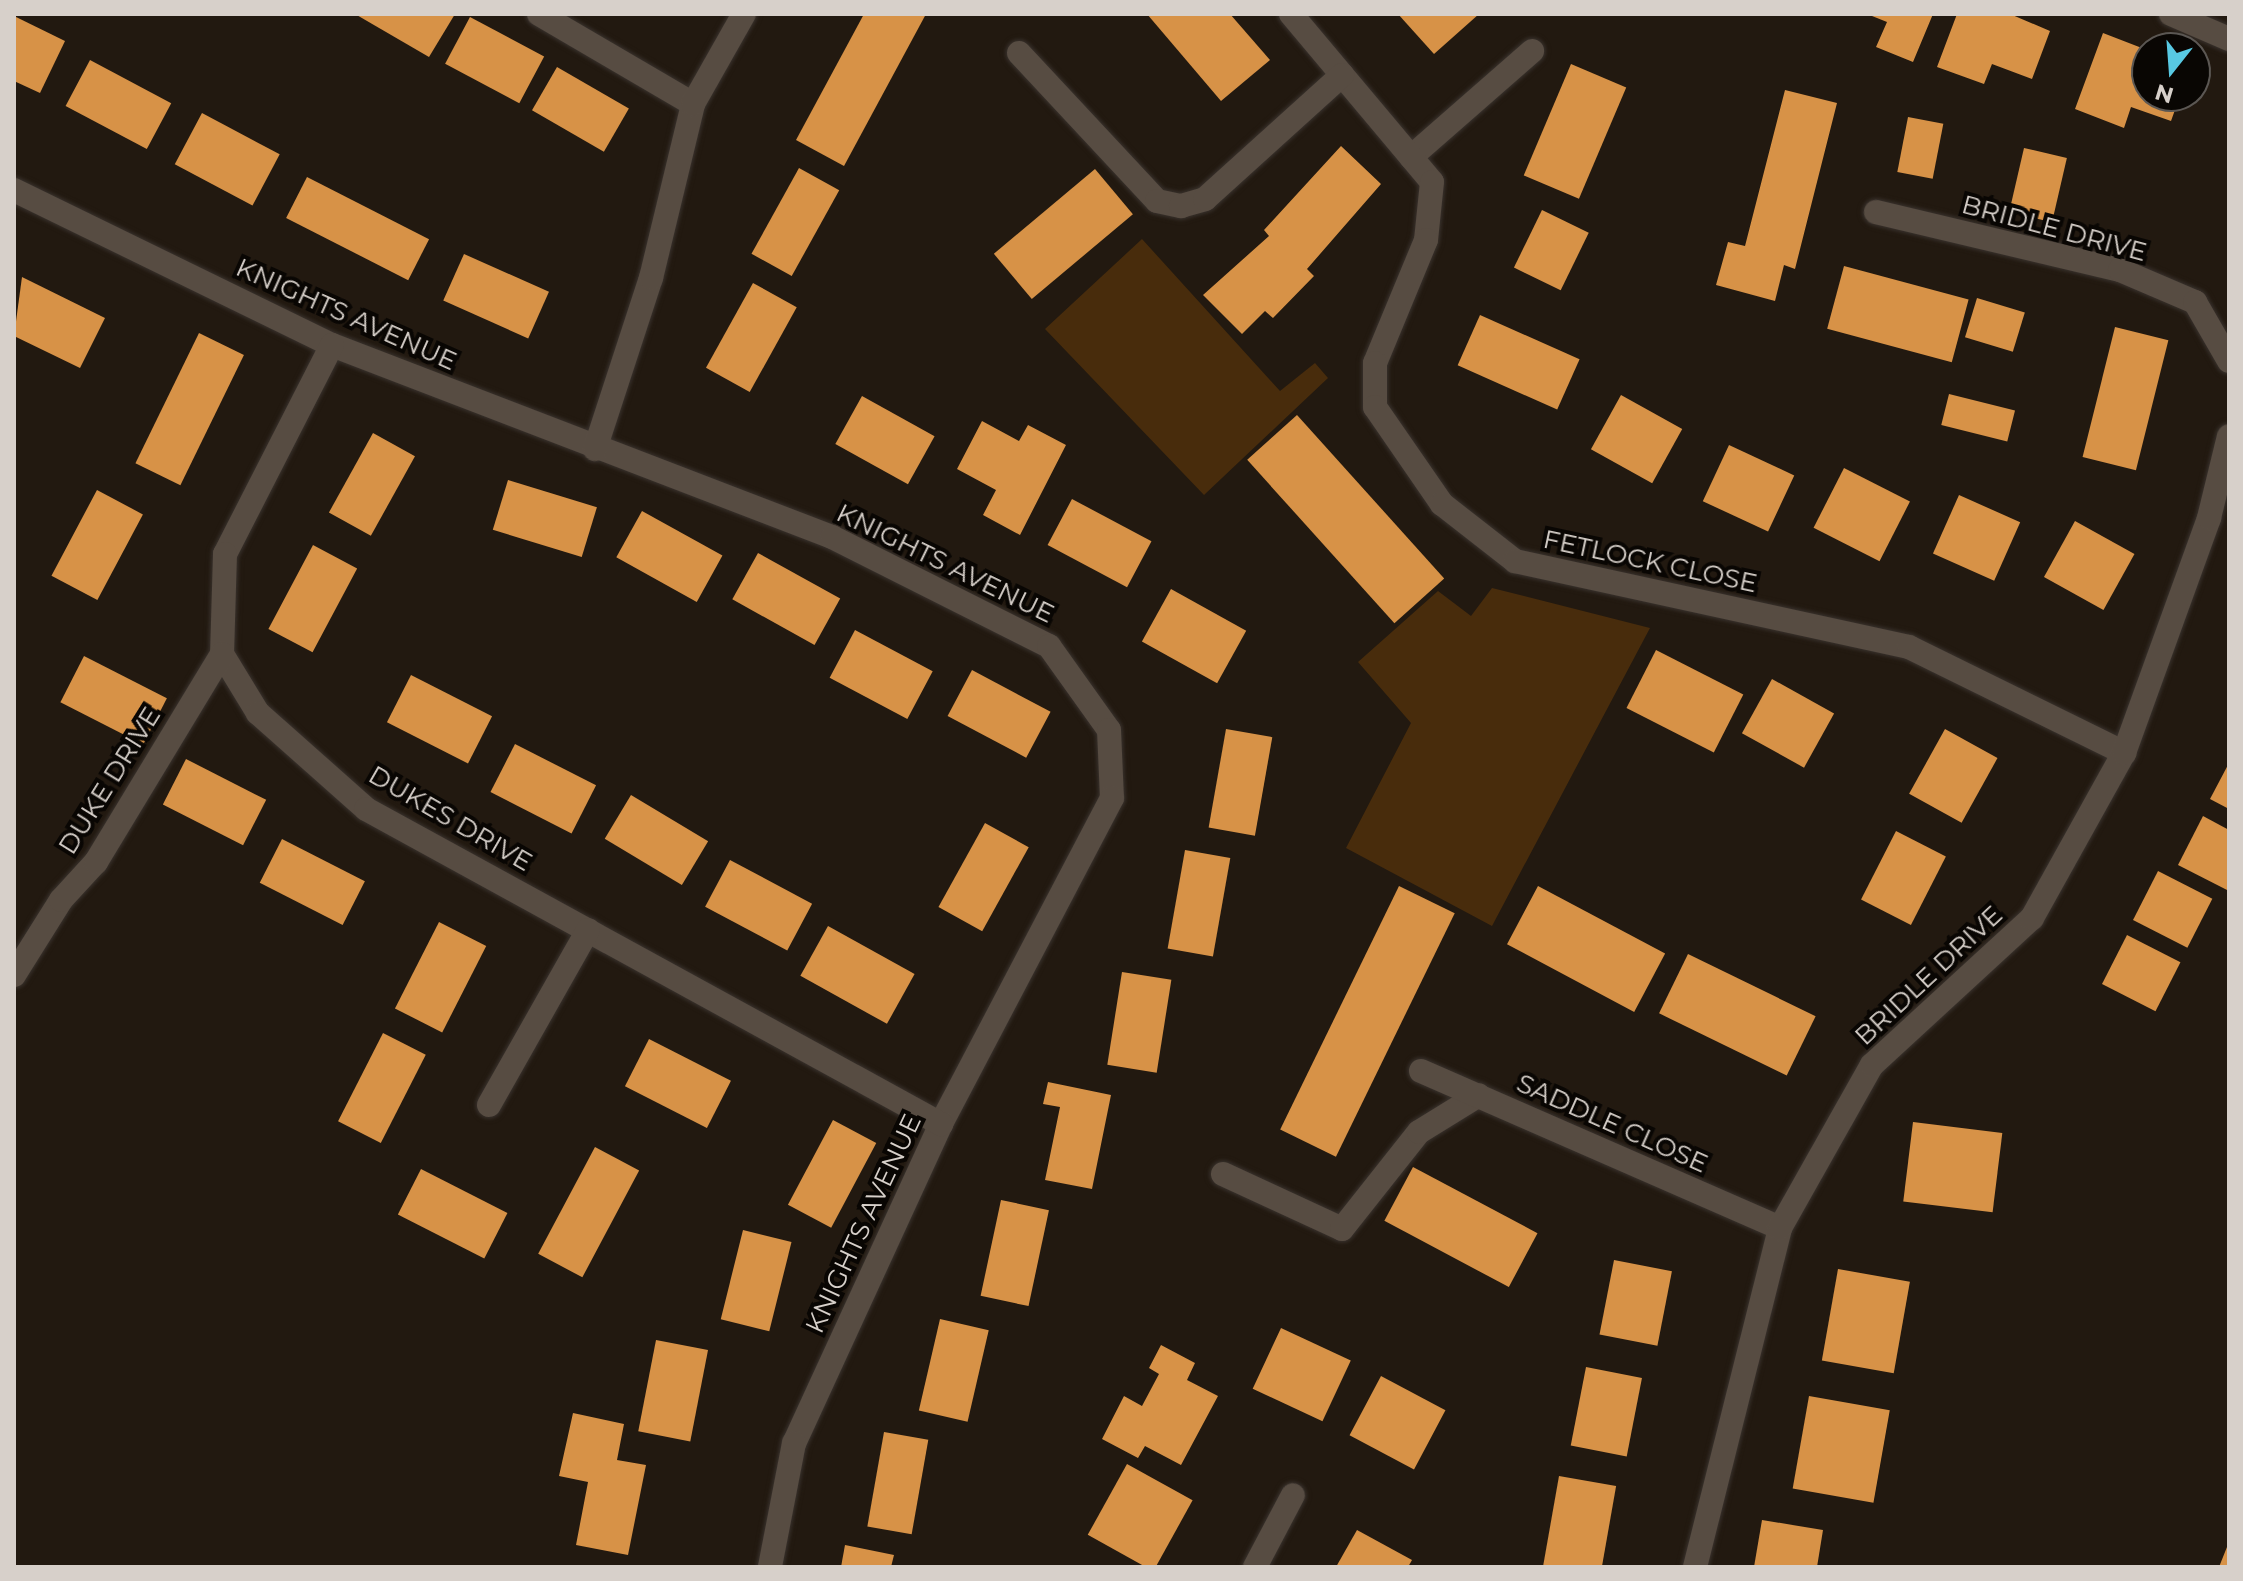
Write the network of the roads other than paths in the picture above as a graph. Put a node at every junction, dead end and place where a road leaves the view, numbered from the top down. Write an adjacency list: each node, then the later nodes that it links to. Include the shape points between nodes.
1 (539, 14): 9 (street)
2 (744, 14): 9 (street)
3 (1291, 14): 8 (street, FETLOCK CLOSE)
4 (2171, 14): 5 (street)
5 (2229, 39)
6 (1532, 51): 10 (street)
7 (1019, 53): 8 (street, via 1157,201 1181,206 1205,199)
8 (1342, 75): 10 (street, FETLOCK CLOSE)
9 (693, 104): 16 (street, via 651,278)
10 (1411, 157): 18 (street, FETLOCK CLOSE, via 1432,182 1426,240 1379,349 1375,407 1442,504 1515,561 1909,647)
11 (14, 190): 13 (street, KNIGHTS AVENUE)
12 (1876, 212): 14 (street, BRIDLE DRIVE, via 2132,276 2195,302)
13 (332, 345): 16 (street, KNIGHTS AVENUE); 17 (street, via 225,554)
14 (2229, 361)
15 (2229, 436): 18 (street, BRIDLE DRIVE, via 2209,518)
16 (595, 449): 24 (street, KNIGHTS AVENUE, via 832,537 1049,646 1109,730 1112,798)
17 (222, 654): 19 (street, DUKES DRIVE, via 258,713 366,809); 20 (street, DUKE DRIVE, via 96,862 61,900)
18 (2124, 753): 26 (street, BRIDLE DRIVE, via 2032,918 1872,1065)
19 (588, 930): 23 (street); 24 (street, DUKES DRIVE)
20 (14, 975)
21 (1421, 1071): 22 (street, SADDLE CLOSE)
22 (1479, 1095): 25 (street, via 1419,1132 1342,1229); 26 (street, SADDLE CLOSE)
23 (489, 1105)
24 (941, 1124): 28 (street, KNIGHTS AVENUE, via 794,1443)
25 (1223, 1174)
26 (1780, 1228): 30 (street, BRIDLE DRIVE)
27 (1293, 1495): 29 (street)
28 (770, 1567)
29 (1255, 1567)
30 (1695, 1567)

